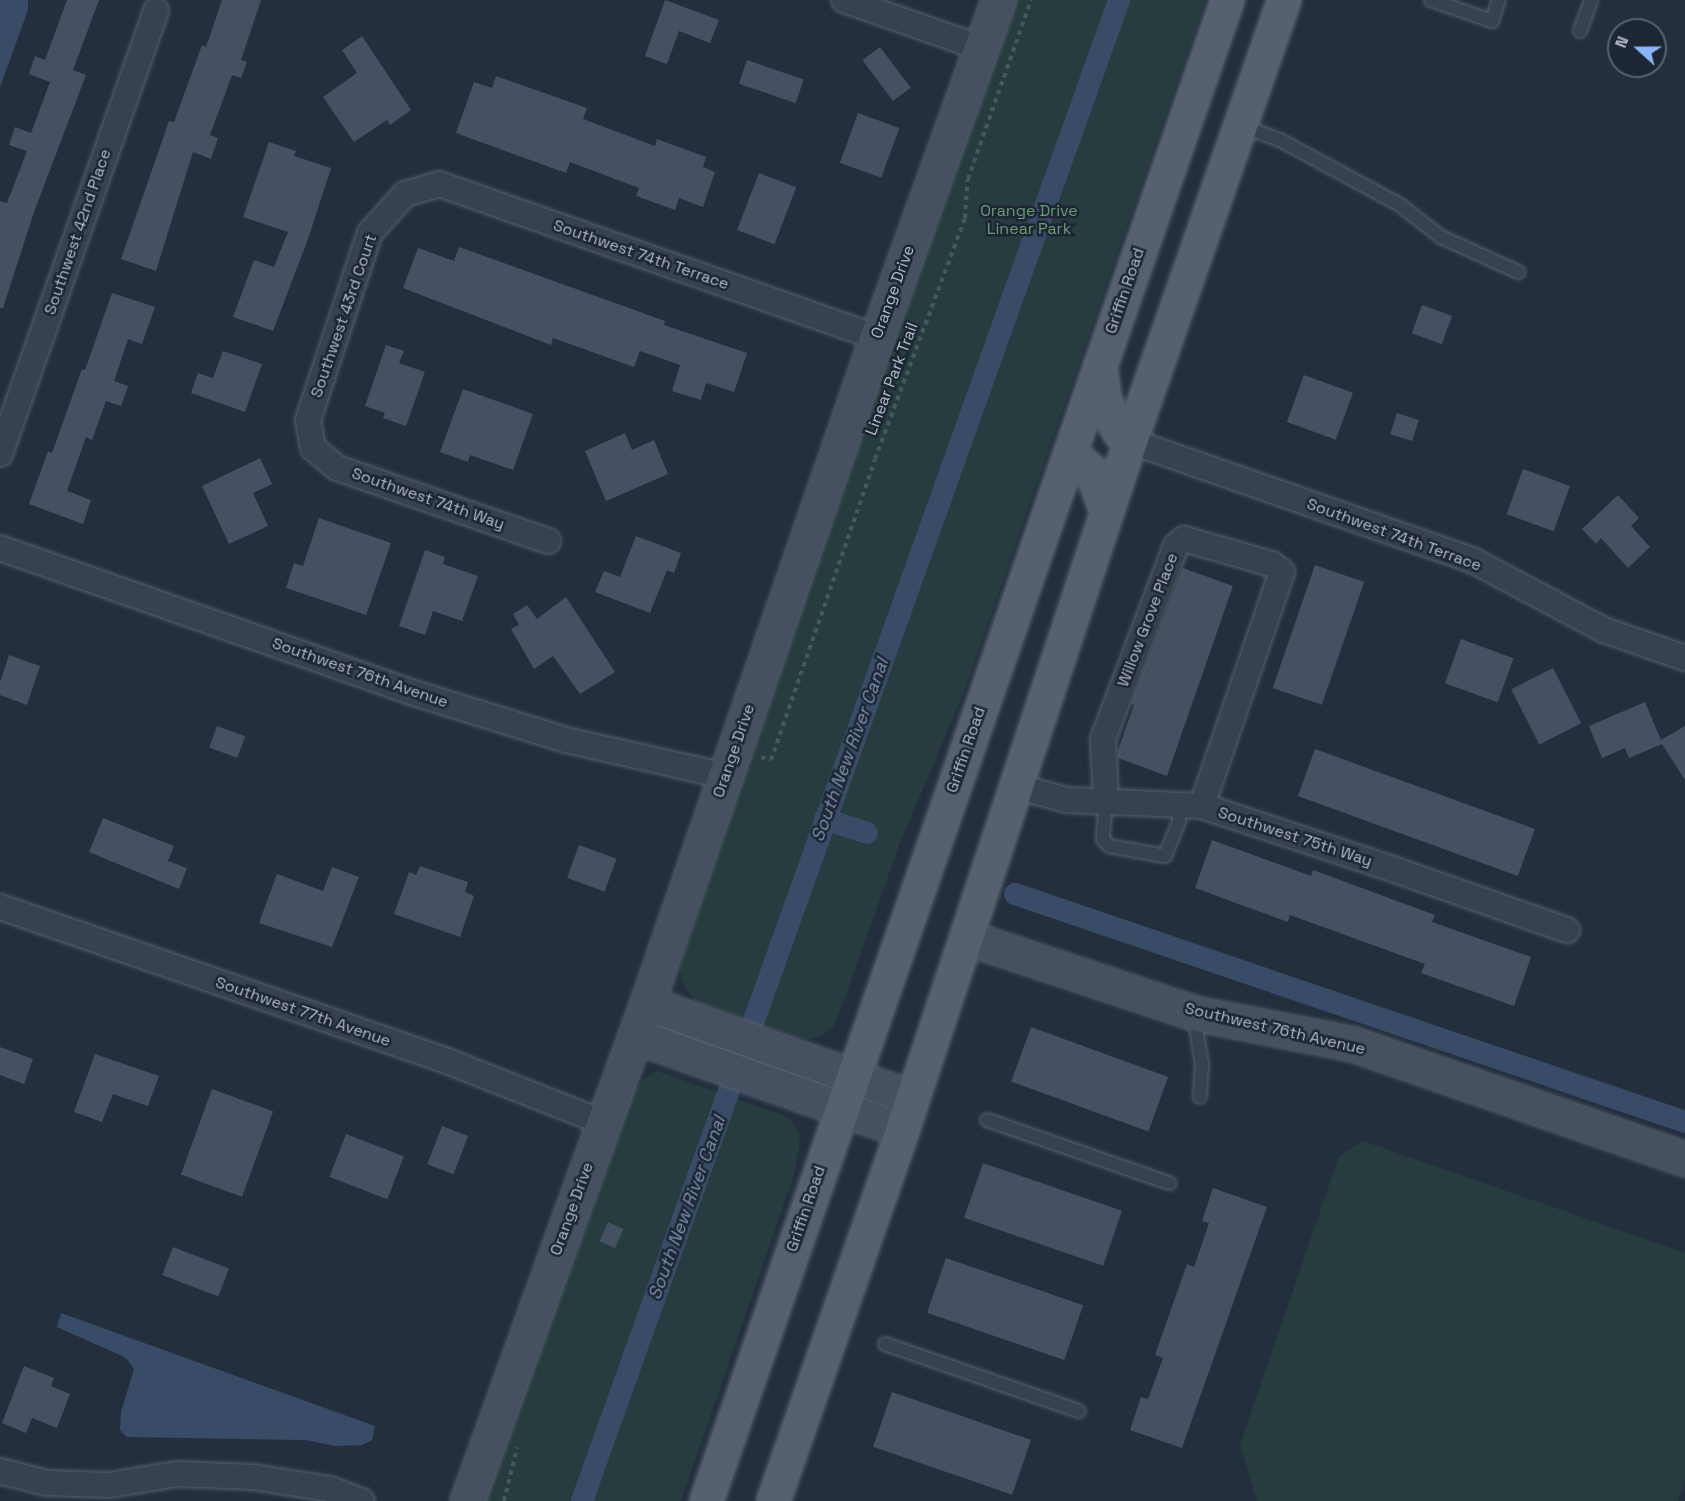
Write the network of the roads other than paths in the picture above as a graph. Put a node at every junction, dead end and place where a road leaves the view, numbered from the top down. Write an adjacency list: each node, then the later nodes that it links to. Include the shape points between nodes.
1 (844, 0): 10 (street)
2 (998, 0): 10 (street, Orange Drive)
3 (1227, 0): 15 (main road, Griffin Road)
4 (1284, 0): 11 (main road)
5 (1431, 0): 6 (lane, via 1492,21)
6 (1499, 0)
7 (1591, 0): 9 (lane)
8 (156, 11): 19 (street, Southwest 42nd Place)
9 (1580, 31)
10 (981, 48): 14 (street, Orange Drive)
11 (1240, 125): 13 (lane, via 1280,140 1400,205 1441,237); 16 (main road)
12 (405, 194): 14 (street, Southwest 74th Terrace, via 439,184); 17 (street, Southwest 43rd Court, via 370,233 308,420)
13 (1518, 272)
14 (877, 337): 24 (street, Orange Drive)
15 (1100, 364): 16 (main road, via 1111,417 1119,432); 18 (main road, Griffin Road)
16 (1130, 441): 20 (main road); 23 (street, Southwest 74th Terrace, via 1474,561 1604,630)
17 (313, 448): 21 (street, Southwest 74th Way, via 337,468)
18 (1070, 452): 20 (main road, via 1091,470); 34 (main road, Griffin Road)
19 (0, 454)
20 (1106, 511): 25 (main road)
21 (548, 541)
22 (0, 548): 24 (street, Southwest 76th Avenue, via 566,740)
23 (1685, 658)
24 (726, 776): 31 (street, Orange Drive)
25 (1015, 786): 26 (street, Southwest 75th Way, via 1067,800); 30 (main road)
26 (1106, 801): 27 (street, Southwest 75th Way); 27 (lane, via 1102,839 1109,846 1165,856 1179,822); 27 (street, Willow Grove Place, via 1103,739 1176,546 1184,539 1272,564 1282,572)
27 (1191, 807): 29 (street, Southwest 75th Way, via 1401,872)
28 (0, 907): 39 (street, Southwest 77th Avenue, via 447,1061)
29 (1567, 930)
30 (966, 937): 32 (street, Southwest 76th Avenue); 36 (main road)
31 (647, 1003): 33 (street, Orange Drive); 34 (street)
32 (1194, 1013): 35 (lane, via 1202,1065); 41 (street, Southwest 76th Avenue, via 1353,1044)
33 (635, 1036): 37 (street); 39 (street, Orange Drive)
34 (853, 1077): 36 (street); 37 (main road, Griffin Road)
35 (1200, 1097)
36 (913, 1098): 40 (main road)
37 (842, 1109): 40 (street); 48 (main road, Griffin Road)
38 (987, 1120): 42 (lane)
39 (604, 1123): 47 (street, Orange Drive)
40 (902, 1130): 49 (main road)
41 (1685, 1159)
42 (1169, 1183)
43 (885, 1344): 44 (lane)
44 (1079, 1411)
45 (0, 1471): 46 (street, via 47,1483 109,1485 178,1474 253,1477 330,1489)
46 (363, 1501)
47 (466, 1501)
48 (705, 1501)
49 (773, 1501)

